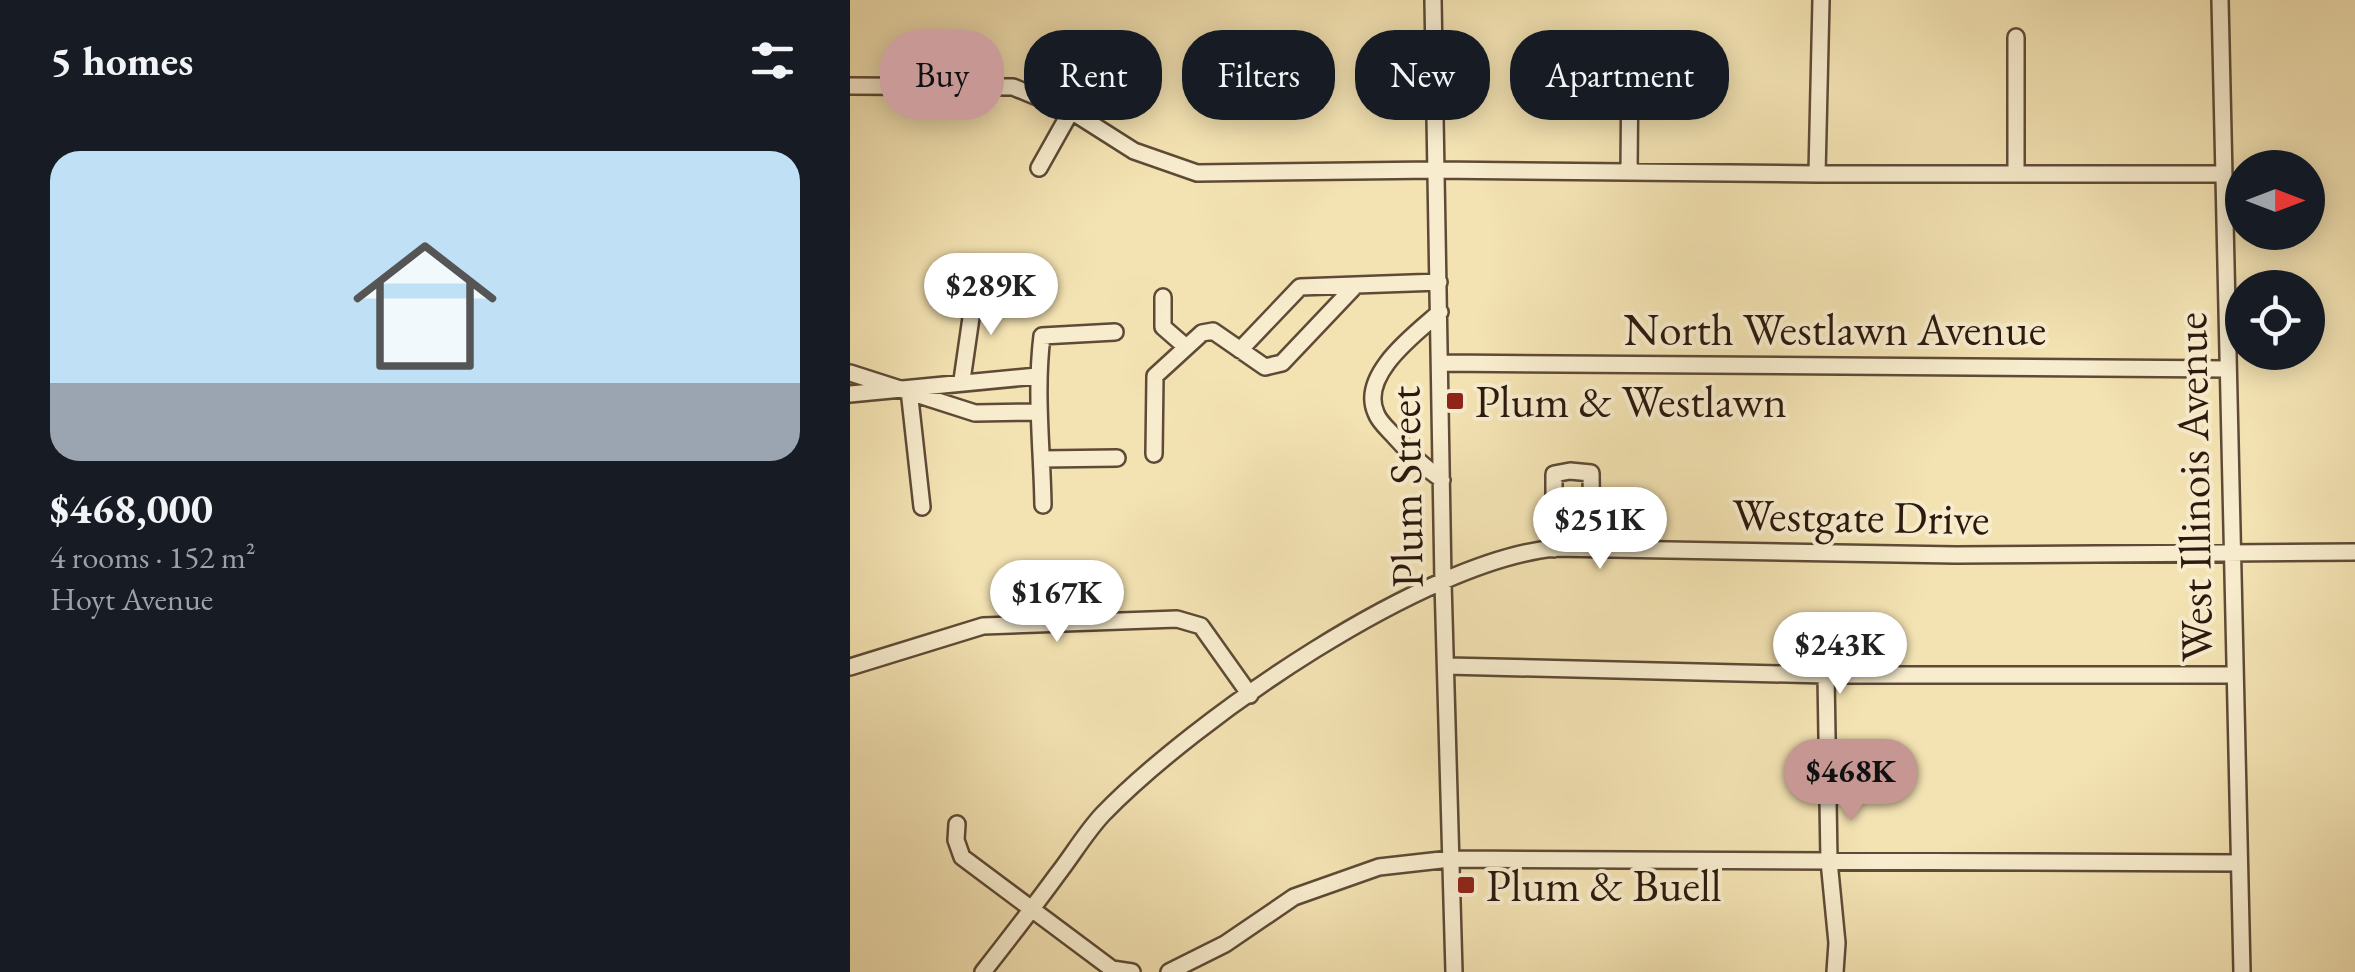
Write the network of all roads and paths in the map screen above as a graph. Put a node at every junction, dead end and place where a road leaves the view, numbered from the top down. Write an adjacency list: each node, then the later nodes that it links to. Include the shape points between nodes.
1 (1432, 0): 11 (street, Plum Street)
2 (1820, 0): 13 (street)
3 (2220, 0): 15 (street, West Illinois Avenue)
4 (2016, 36): 14 (street)
5 (850, 86): 6 (street)
6 (1024, 91)
7 (1066, 120): 10 (street)
8 (1085, 120): 11 (street, via 1134,151 1197,173)
9 (1629, 120): 12 (street)
10 (1039, 168)
11 (1435, 170): 12 (street); 17 (street, Plum Street)
12 (1629, 172): 13 (street)
13 (1817, 174): 14 (street)
14 (2016, 174): 15 (street)
15 (2224, 174): 16 (street, West Illinois Avenue)
16 (2226, 270)
17 (1438, 282): 18 (street); 21 (street, Plum Street)
18 (1356, 285): 24 (street, via 1300,287); 24 (street, via 1282,364 1265,367)
19 (975, 290): 30 (street)
20 (1164, 297): 23 (street, via 1164,327)
21 (1440, 312): 25 (street, Plum Street); 37 (street, via 1390,358 1372,400 1377,417)
22 (1115, 332): 29 (street, via 1042,336)
23 (1186, 347): 24 (street, via 1213,331); 34 (street, via 1154,376)
24 (1240, 350)
25 (1441, 363): 26 (street, North Westlawn Avenue); 37 (street, Plum Street)
26 (2225, 369)
27 (2228, 370): 43 (street, West Illinois Avenue)
28 (850, 373): 31 (street)
29 (1038, 376): 30 (street); 33 (street)
30 (962, 380): 31 (street)
31 (909, 390): 32 (street); 33 (street, via 974,413); 39 (street)
32 (850, 394)
33 (1037, 412): 36 (street)
34 (1154, 454)
35 (1117, 458): 36 (street)
36 (1042, 459): 38 (street)
37 (1442, 480): 44 (street, Plum Street)
38 (1043, 504)
39 (922, 507)
40 (1554, 548): 41 (street, Westgate Drive); 41 (street, via 1554,474 1570,471 1591,473); 44 (street, Westgate Drive)
41 (1592, 549): 43 (street, Westgate Drive)
42 (2355, 552): 43 (street, Westgate Drive)
43 (2232, 554): 48 (street, West Illinois Avenue)
44 (1443, 582): 45 (street, Plum Street); 49 (street, Westgate Drive, via 1358,624)
45 (1447, 666): 47 (street); 51 (street, Plum Street)
46 (850, 668): 49 (street, via 983,626 1177,620 1201,626)
47 (1826, 675): 48 (street); 52 (street)
48 (2235, 675): 53 (street, West Illinois Avenue)
49 (1250, 695): 54 (street, Westgate Drive, via 1102,816)
50 (958, 824): 54 (street, via 962,857)
51 (1450, 859): 52 (street); 57 (street, via 1379,867 1294,897); 58 (street, Plum Street)
52 (1829, 861): 53 (street); 59 (street)
53 (2238, 863): 60 (street, West Illinois Avenue)
54 (1033, 909): 55 (street, Westgate Drive); 56 (street, via 1112,968)
55 (983, 972)
56 (1132, 972)
57 (1169, 972)
58 (1454, 972)
59 (1835, 972)
60 (2242, 972)

